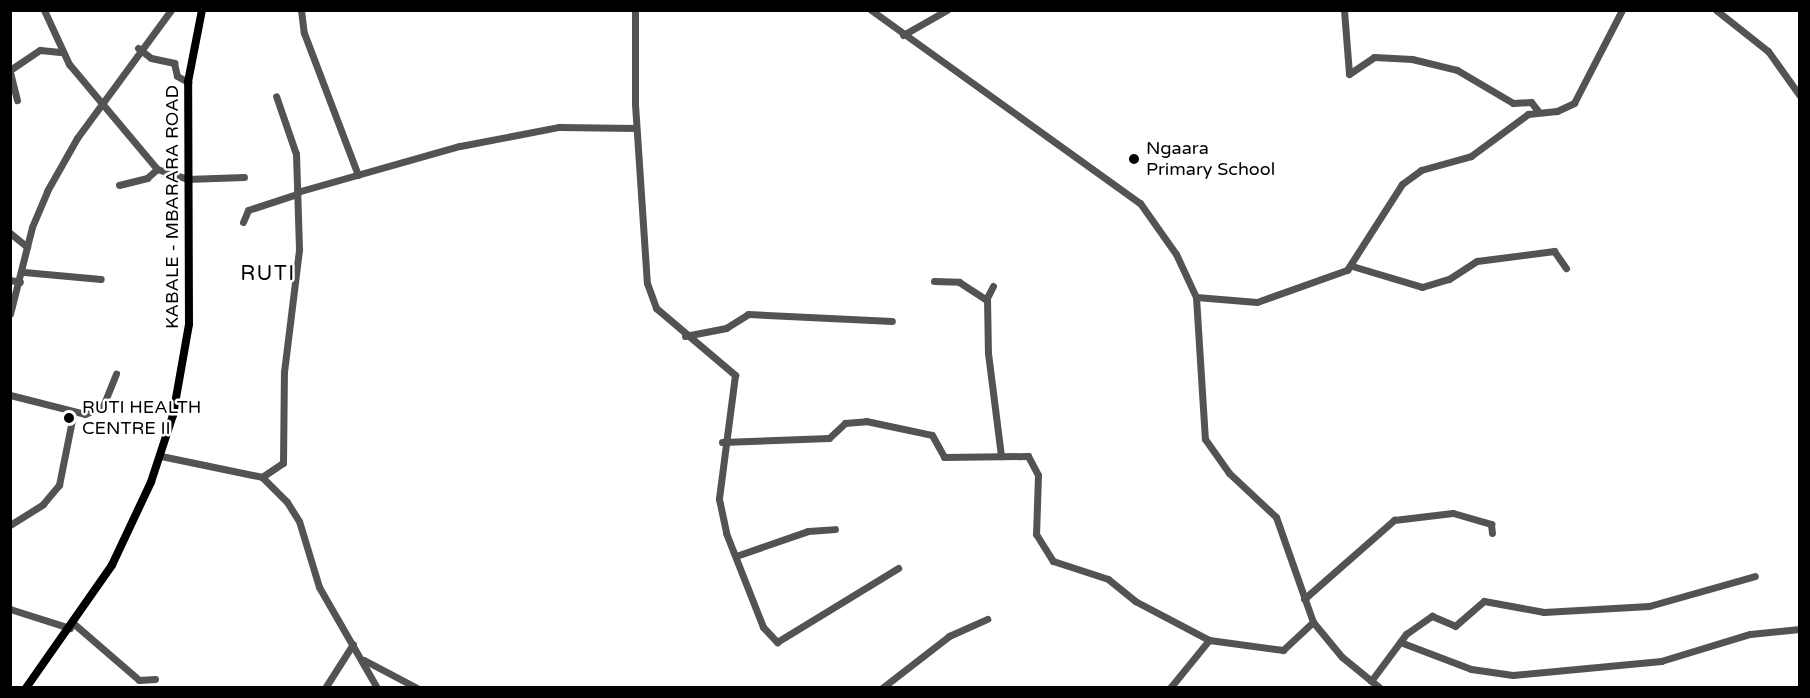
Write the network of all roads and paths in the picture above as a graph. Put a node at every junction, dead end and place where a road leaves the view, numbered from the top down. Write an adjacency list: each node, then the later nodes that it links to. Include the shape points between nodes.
1 (44, 10): 13 (street)
2 (171, 10): 12 (street)
3 (202, 10): 15 (main road, KABALE - MBARARA ROAD)
4 (301, 10): 23 (street, via 304,33)
5 (635, 10): 21 (street)
6 (871, 10): 11 (street)
7 (947, 10): 11 (street)
8 (1344, 10): 20 (street, via 1349,74 1374,57 1412,59 1457,69 1514,103 1536,105)
9 (1622, 10): 20 (street, via 1574,103 1557,111)
10 (1716, 10): 17 (street, via 1768,51)
11 (903, 35): 39 (street, via 1130,192 1176,254)
12 (138, 48): 15 (street, via 151,58 174,63 177,76); 19 (street)
13 (60, 52): 14 (street, via 40,50); 19 (street)
14 (10, 71): 18 (street)
15 (188, 82): 25 (main road, KABALE - MBARARA ROAD)
16 (276, 96): 27 (street, via 296,154)
17 (1800, 96)
18 (17, 100)
19 (100, 104): 22 (street); 30 (street, via 47,191)
20 (1538, 111): 31 (street, via 1470,156 1421,170 1394,190)
21 (636, 128): 23 (street, via 559,127 460,146); 43 (street, via 642,152 647,282 656,308)
22 (157, 169): 25 (street); 26 (street, via 147,178)
23 (358, 175): 27 (street)
24 (244, 177): 25 (street)
25 (187, 179): 48 (main road, KABALE - MBARARA ROAD, via 189,324)
26 (119, 185)
27 (297, 193): 28 (street, via 248,210); 50 (street, via 299,249 284,372 283,463)
28 (243, 222)
29 (10, 233): 30 (street)
30 (27, 247): 33 (street)
31 (1352, 266): 32 (street, via 1422,287 1449,279 1477,261 1554,251); 39 (street, via 1257,302)
32 (1566, 268)
33 (24, 272): 34 (street); 37 (street)
34 (101, 279)
35 (10, 280): 37 (street)
36 (934, 281): 40 (street, via 959,282)
37 (20, 282): 41 (street)
38 (993, 286): 40 (street)
39 (1196, 297): 57 (street, via 1204,439 1229,473 1276,517)
40 (987, 300): 49 (street, via 990,390)
41 (10, 314)
42 (892, 321): 43 (street, via 748,314 726,328)
43 (685, 336): 47 (street, via 735,375)
44 (116, 374): 46 (street, via 103,406)
45 (10, 395): 46 (street)
46 (73, 415): 51 (street, via 59,485 44,504)
47 (723, 442): 49 (street, via 828,438 845,423 866,421 932,435 944,457); 54 (street, via 719,500)
48 (161, 456): 50 (street); 61 (main road, KABALE - MBARARA ROAD, via 125,540)
49 (1001, 456): 63 (street, via 1023,455 1035,463 1036,534 1053,561 1108,579 1135,601)
50 (262, 477): 65 (street, via 294,510 319,587)
51 (10, 525)
52 (836, 529): 54 (street, via 808,531)
53 (1492, 533): 57 (street, via 1493,526 1483,520 1453,513 1394,520)
54 (735, 556): 55 (street, via 774,643)
55 (898, 568)
56 (1755, 576): 64 (street, via 1649,606 1544,612 1485,601 1455,626 1432,616)
57 (1304, 600): 60 (street)
58 (10, 609): 61 (street)
59 (987, 619): 73 (street, via 949,636)
60 (1313, 622): 63 (street, via 1283,650); 68 (street)
61 (72, 626): 67 (street, via 139,680); 69 (main road, KABALE - MBARARA ROAD)
62 (1800, 629): 64 (street, via 1750,634 1661,661 1513,675 1471,669)
63 (1209, 640): 74 (street)
64 (1400, 642): 68 (street)
65 (353, 644): 66 (street); 70 (street)
66 (364, 660): 71 (street); 72 (street)
67 (155, 679)
68 (1371, 681): 75 (street)
69 (26, 687)
70 (325, 687)
71 (377, 687)
72 (417, 687)
73 (882, 687)
74 (1170, 687)
75 (1380, 687)

